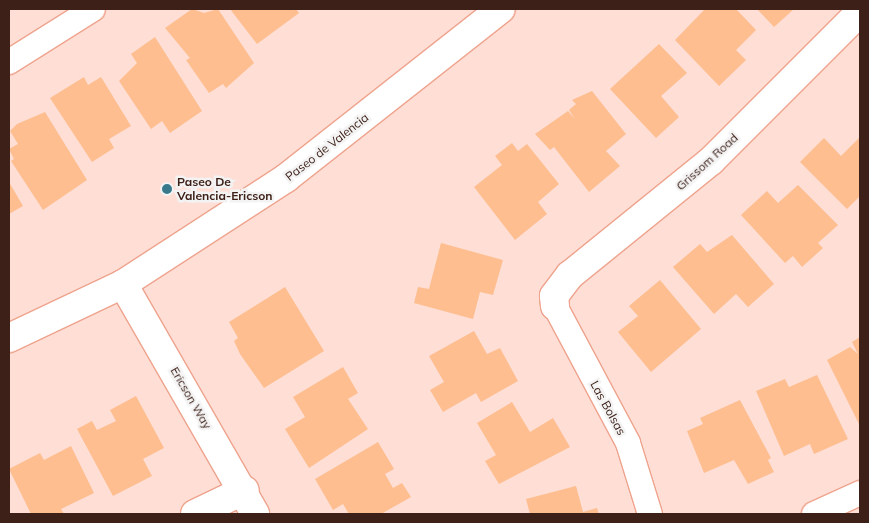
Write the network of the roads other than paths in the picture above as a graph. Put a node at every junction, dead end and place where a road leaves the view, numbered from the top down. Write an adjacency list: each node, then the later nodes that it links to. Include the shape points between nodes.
1 (93, 9): 4 (street)
2 (501, 9): 5 (street, Paseo de Valencia, via 286,178)
3 (860, 12): 6 (street, Grissom Road, via 711,161 570,275 554,296)
4 (9, 62)
5 (123, 284): 7 (street, Paseo de Valencia); 9 (street, Ericson Way)
6 (555, 306): 11 (street, Las Bolsas, via 628,443)
7 (9, 338)
8 (860, 493): 12 (street)
9 (250, 502): 10 (street)
10 (195, 514)
11 (650, 514)
12 (814, 514)

